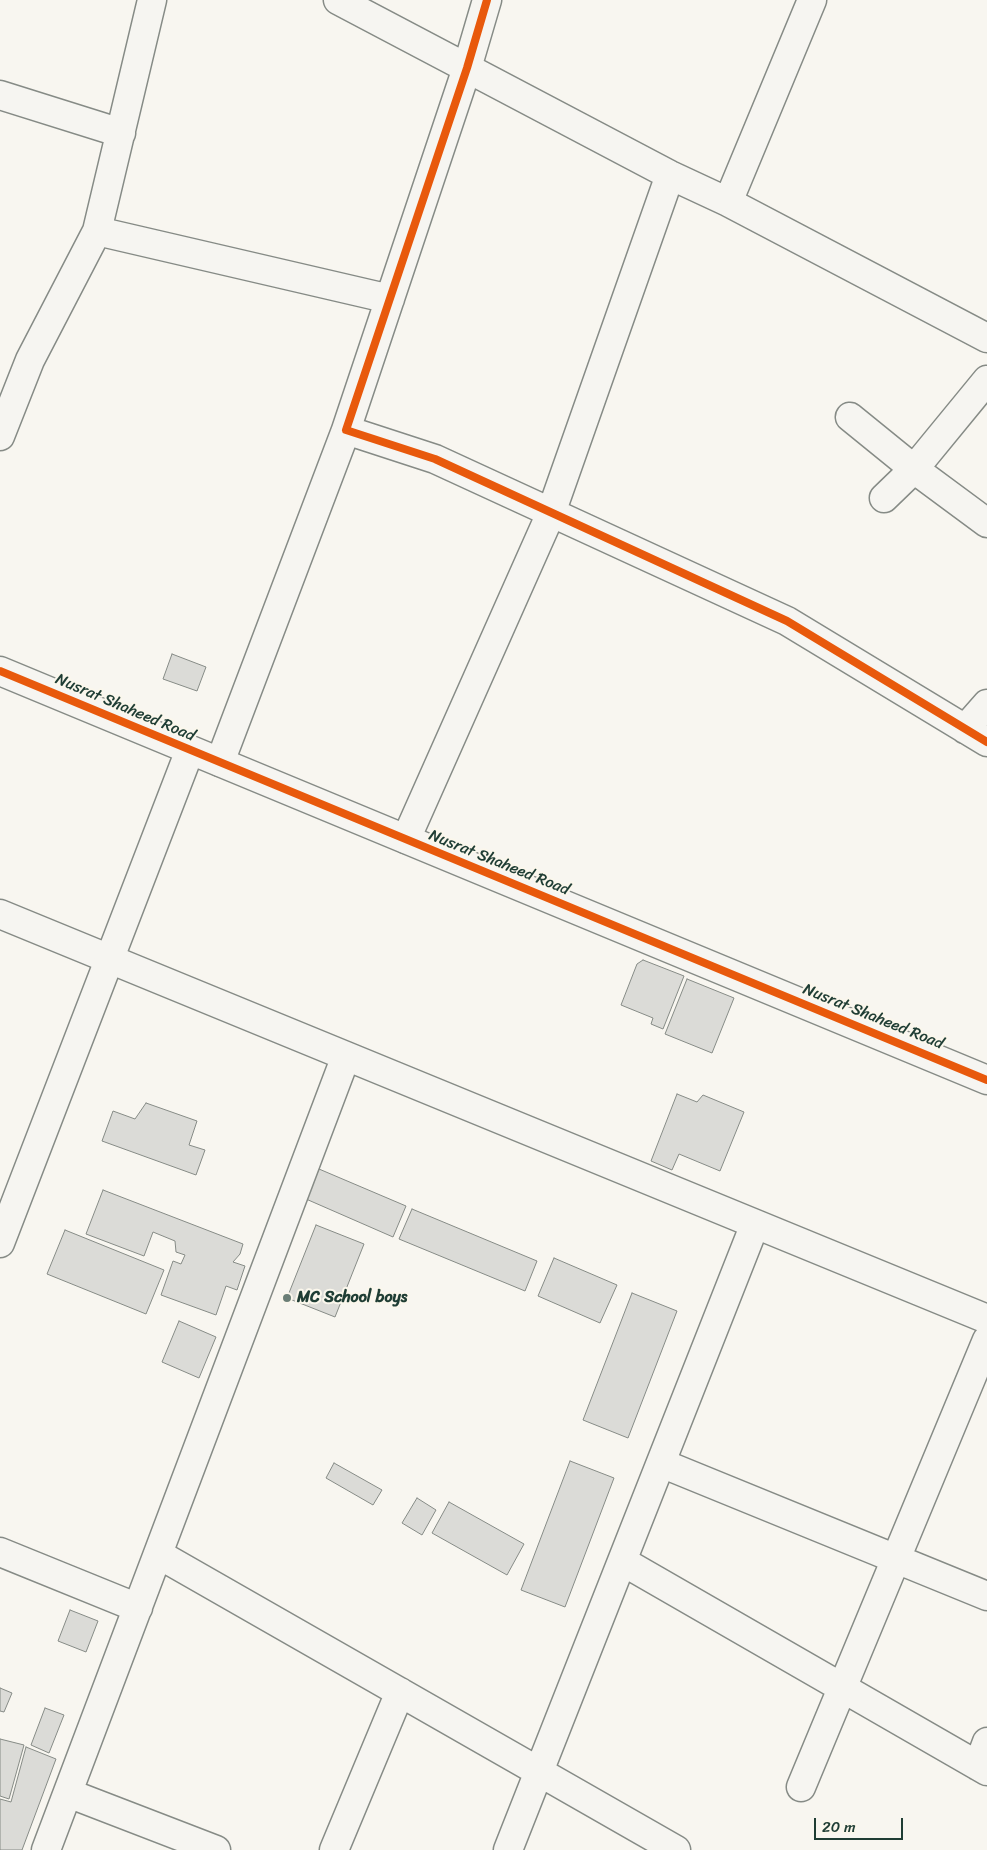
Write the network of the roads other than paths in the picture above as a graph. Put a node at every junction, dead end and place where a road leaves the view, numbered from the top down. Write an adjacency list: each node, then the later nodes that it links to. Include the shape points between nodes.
1 (152, 0): 7 (street)
2 (338, 0): 5 (street)
3 (488, 0): 5 (street)
4 (812, 0): 9 (street)
5 (467, 68): 8 (street); 11 (street)
6 (0, 95): 7 (street)
7 (120, 134): 10 (street)
8 (670, 175): 9 (street); 19 (street)
9 (728, 202): 12 (street)
10 (97, 231): 11 (street); 16 (street, via 30,360)
11 (390, 299): 15 (street)
12 (987, 338)
13 (987, 380): 17 (street)
14 (850, 417): 17 (street)
15 (346, 430): 19 (street, via 435,459); 25 (street)
16 (0, 436)
17 (914, 469): 18 (street); 20 (street)
18 (884, 498)
19 (551, 513): 23 (street, via 787,621); 26 (street)
20 (987, 523)
21 (0, 671): 24 (street, Nusrat Shaheed Road)
22 (987, 704): 23 (street)
23 (976, 736)
24 (190, 750): 25 (street, Nusrat Shaheed Road); 28 (street)
25 (220, 762): 26 (street, Nusrat Shaheed Road)
26 (406, 839): 30 (street, Nusrat Shaheed Road)
27 (0, 914): 28 (street)
28 (110, 959): 29 (street); 32 (street)
29 (346, 1056): 31 (street); 37 (street)
30 (987, 1080)
31 (755, 1224): 33 (street); 35 (street)
32 (0, 1243)
33 (987, 1319)
34 (987, 1340): 38 (street)
35 (661, 1463): 38 (street); 39 (street)
36 (0, 1552): 41 (street)
37 (158, 1554): 41 (street); 43 (street)
38 (895, 1559): 40 (street); 42 (street)
39 (622, 1561): 42 (street); 45 (street)
40 (987, 1596)
41 (138, 1608): 47 (street)
42 (841, 1689): 44 (street); 46 (street)
43 (400, 1692): 45 (street); 50 (street)
44 (984, 1760)
45 (539, 1771): 51 (street); 52 (street)
46 (800, 1787)
47 (68, 1793): 48 (street); 49 (street)
48 (46, 1850)
49 (216, 1850)
50 (334, 1850)
51 (508, 1850)
52 (676, 1850)

